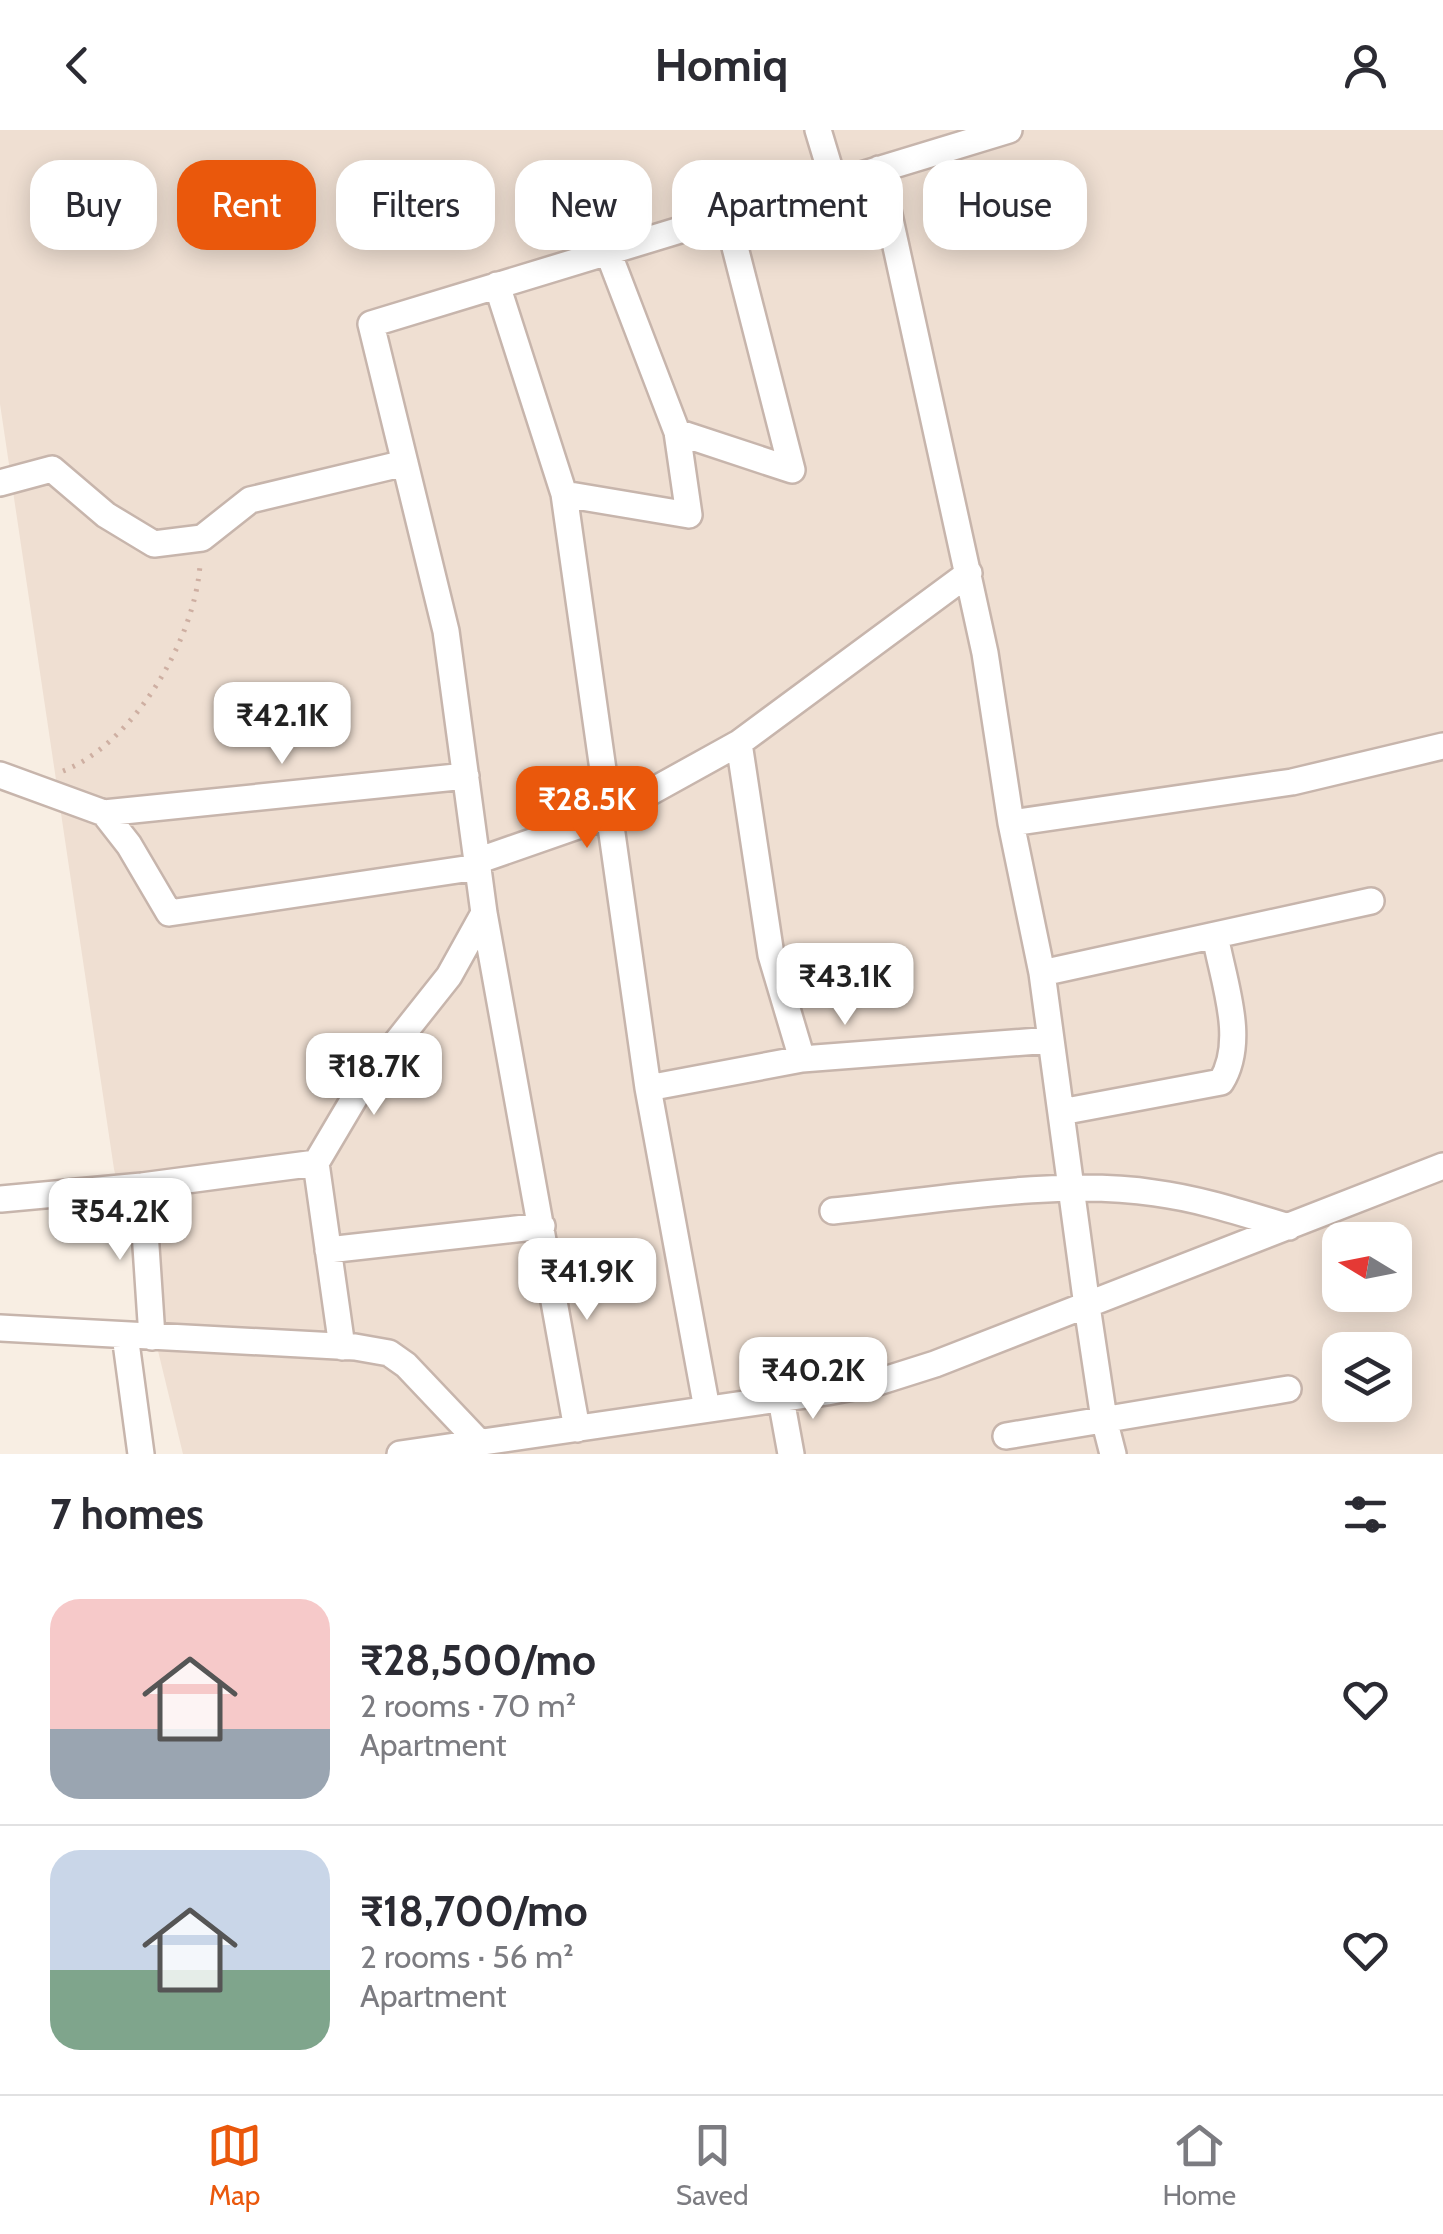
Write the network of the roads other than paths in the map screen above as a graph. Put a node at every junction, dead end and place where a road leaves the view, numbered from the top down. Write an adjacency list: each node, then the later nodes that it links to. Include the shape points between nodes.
1 (818, 130): 3 (street)
2 (1010, 130): 4 (street)
3 (827, 160)
4 (903, 163)
5 (672, 233): 8 (street)
6 (736, 250): 10 (street, via 792,470)
7 (897, 250): 14 (street)
8 (608, 252): 9 (street); 10 (street)
9 (497, 285): 11 (street, via 371,324); 13 (street)
10 (677, 432): 13 (street, via 689,514)
11 (405, 463): 12 (street, via 250,500 202,538 154,544 106,515 52,469); 18 (street, via 446,631)
12 (0, 483)
13 (564, 494): 20 (street)
14 (969, 572): 15 (street); 21 (street)
15 (740, 743): 20 (street); 28 (street, via 772,954)
16 (1443, 746): 21 (street, via 1292,782)
17 (0, 775): 19 (street)
18 (466, 776): 19 (street); 22 (street)
19 (104, 813): 22 (street, via 169,913)
20 (609, 815): 22 (street); 29 (street)
21 (1011, 823): 26 (street)
22 (478, 864): 24 (street)
23 (1371, 902): 25 (street)
24 (484, 913): 31 (street, via 449,976 360,1087); 37 (street)
25 (1214, 935): 26 (street); 30 (street, via 1235,1043 1222,1082)
26 (1042, 973): 27 (street)
27 (1051, 1040): 28 (street); 30 (street)
28 (802, 1059): 29 (street)
29 (648, 1088): 47 (street)
30 (1061, 1112): 34 (street)
31 (316, 1163): 33 (street); 39 (street)
32 (1443, 1166): 38 (street)
33 (142, 1186): 35 (street); 43 (street)
34 (1071, 1188): 36 (street); 38 (street, via 1152,1192); 40 (street)
35 (2, 1199)
36 (833, 1211)
37 (542, 1226): 39 (street); 49 (street)
38 (1289, 1227): 40 (street)
39 (328, 1250): 44 (street)
40 (1087, 1306): 46 (street, via 890,1378); 48 (street)
41 (0, 1328): 42 (street)
42 (124, 1334): 43 (street); 53 (street)
43 (152, 1337): 44 (street)
44 (342, 1347): 51 (street, via 389,1353)
45 (1288, 1390): 48 (street)
46 (781, 1399): 47 (street); 55 (street)
47 (707, 1409): 49 (street)
48 (1104, 1419): 50 (street); 56 (street)
49 (578, 1429): 52 (street)
50 (1006, 1436)
51 (480, 1443): 52 (street); 54 (street)
52 (515, 1446)
53 (142, 1454)
54 (400, 1454)
55 (791, 1454)
56 (1114, 1454)

